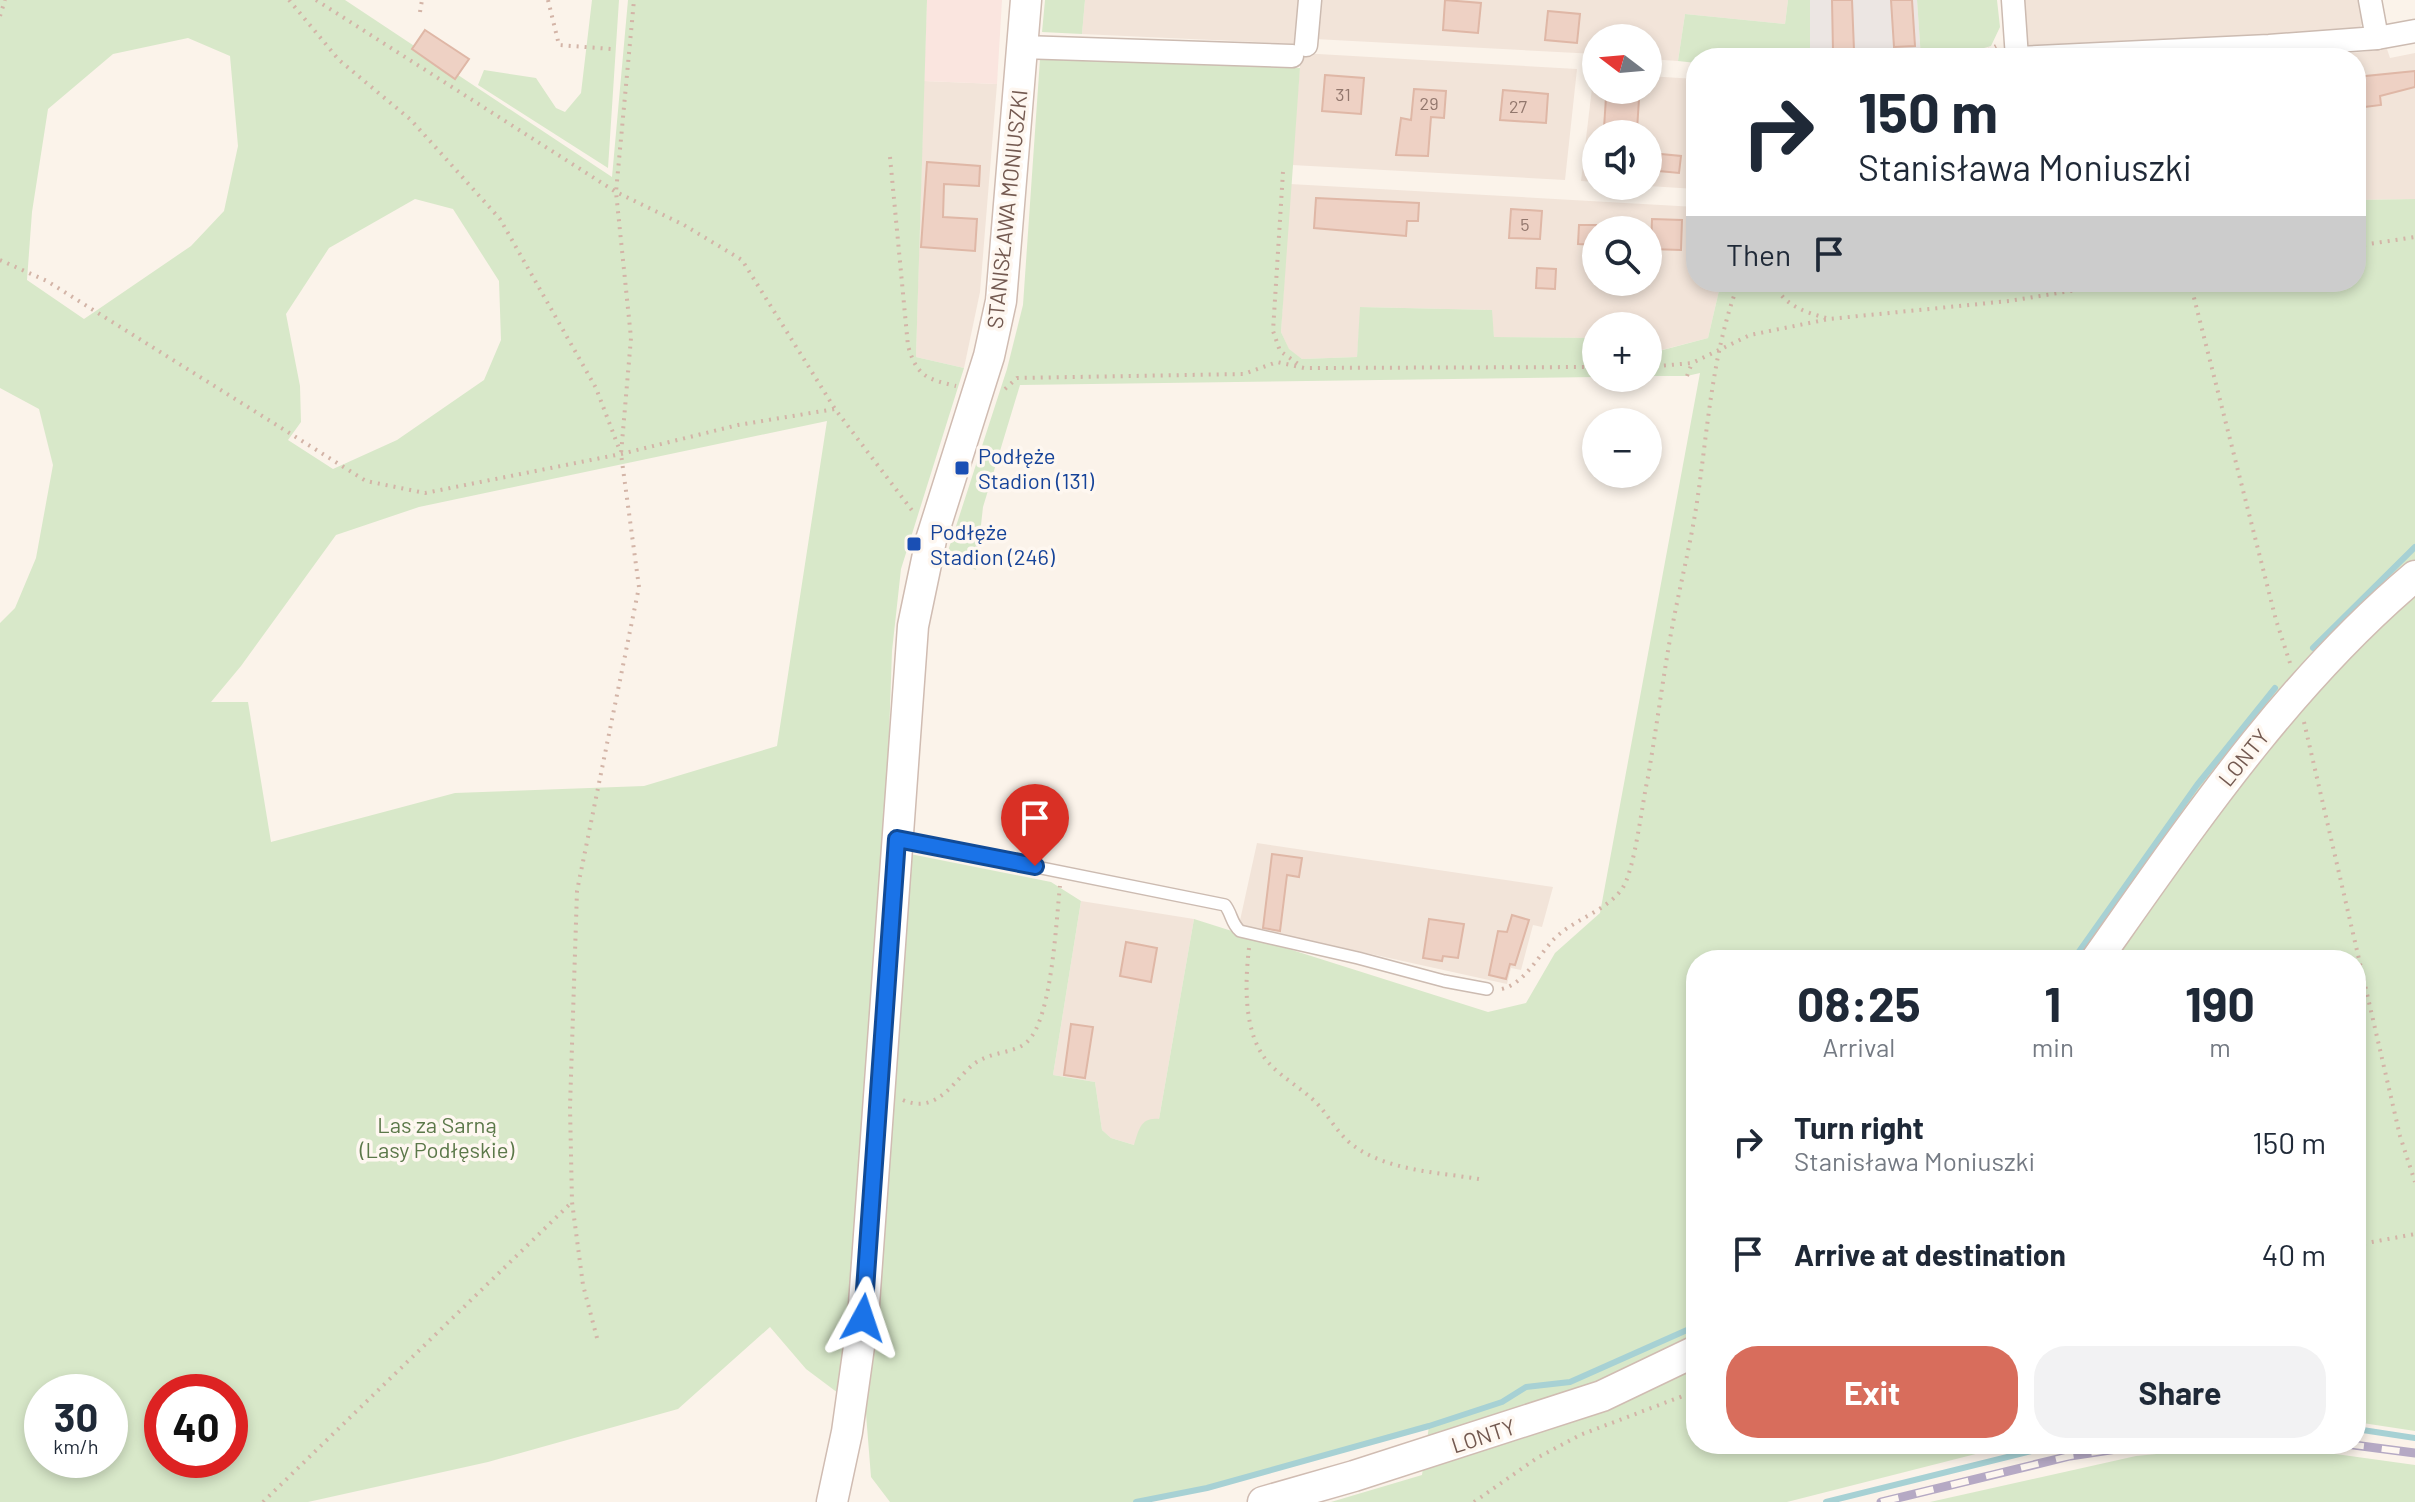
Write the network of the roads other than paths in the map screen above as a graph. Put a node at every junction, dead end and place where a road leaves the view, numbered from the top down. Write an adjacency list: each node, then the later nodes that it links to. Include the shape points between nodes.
1 (1026, 0): 7 (street, STANISŁAWA MONIUSZKI)
2 (1310, 0): 7 (street, via 1299,50)
3 (2013, 0): 8 (street)
4 (2370, 0): 6 (street)
5 (2415, 31): 6 (street)
6 (2377, 38): 9 (street)
7 (1022, 47): 11 (street, STANISŁAWA MONIUSZKI, via 989,393 941,502 918,597)
8 (2016, 48)
9 (2076, 48)
10 (2415, 576): 12 (street, LONTY, via 2298,689 2210,799)
11 (897, 839): 13 (lane, via 1225,905 1240,931); 15 (street, STANISŁAWA MONIUSZKI, via 863,1318)
12 (2103, 950)
13 (1487, 989)
14 (1686, 1356): 16 (street, LONTY, via 1602,1396)
15 (832, 1502)
16 (1263, 1502)

